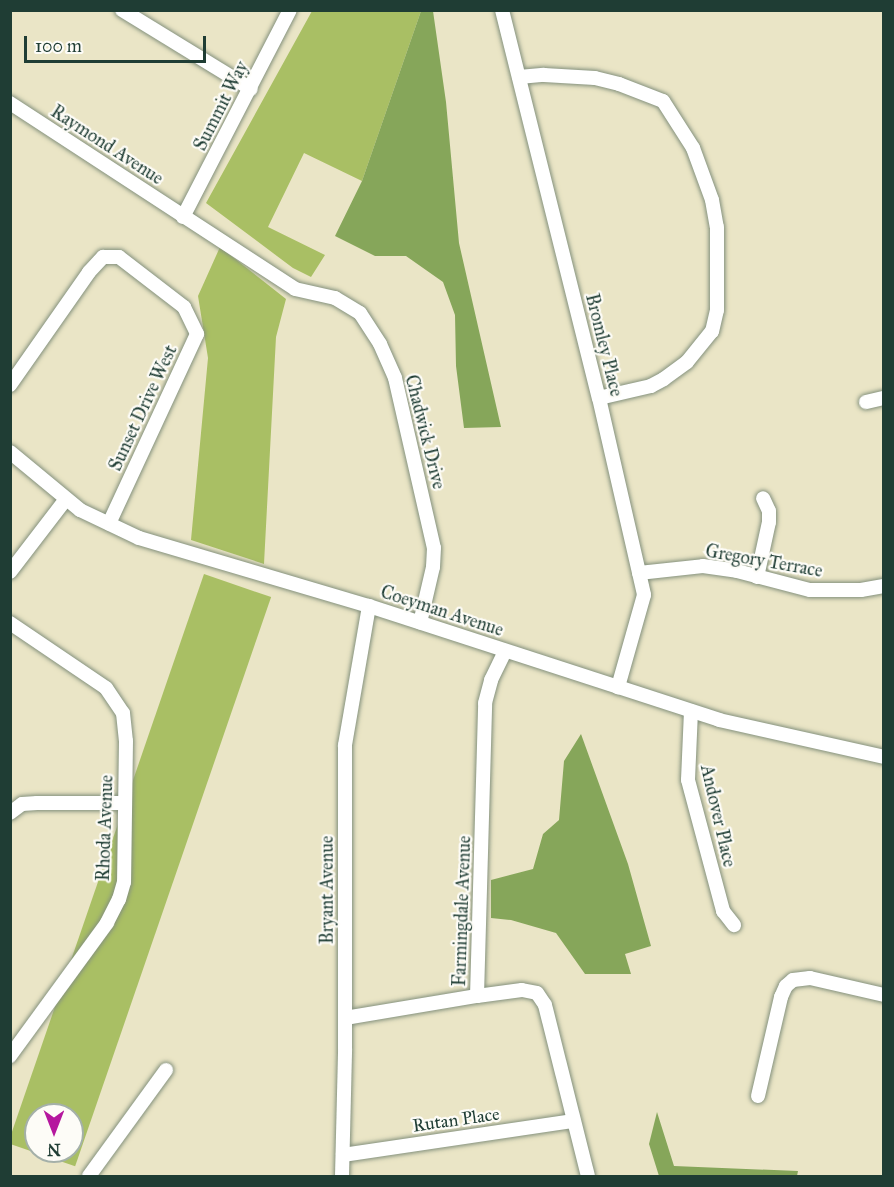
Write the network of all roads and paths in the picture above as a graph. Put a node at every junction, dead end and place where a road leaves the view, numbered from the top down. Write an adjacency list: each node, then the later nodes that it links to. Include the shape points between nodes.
1 (122, 10): 5 (street)
2 (290, 10): 5 (street, Summit Way)
3 (502, 10): 4 (street, Bromley Place)
4 (519, 77): 9 (street, Bromley Place); 9 (street, via 594,78 663,101 693,148 712,200 717,227 717,310 712,331 687,362 664,379 651,386)
5 (251, 89): 7 (street, Summit Way)
6 (10, 104): 7 (street, Raymond Avenue)
7 (183, 217): 22 (street, Chadwick Drive, via 295,288 335,298 360,313 380,344 395,378 434,548)
8 (10, 385): 15 (street, Sunset Drive West, via 89,272 104,257 119,257 184,307 197,334)
9 (599, 398): 17 (street, Bromley Place)
10 (884, 398): 11 (street)
11 (866, 402)
12 (10, 452): 14 (street, Coeyman Avenue)
13 (763, 498): 18 (street, via 769,522)
14 (66, 499): 15 (street, Coeyman Avenue); 16 (street)
15 (109, 524): 20 (street, Coeyman Avenue, via 139,538)
16 (10, 572)
17 (639, 573): 18 (street, Gregory Terrace, via 703,566); 24 (street, Bromley Place, via 644,595)
18 (757, 577): 19 (street, Gregory Terrace, via 810,590)
19 (884, 586)
20 (369, 606): 22 (street, Coeyman Avenue); 32 (street, Bryant Avenue, via 345,745)
21 (10, 623): 27 (street, Rhoda Avenue, via 106,688 117,702 123,713 126,741)
22 (420, 623): 23 (street, Coeyman Avenue)
23 (505, 651): 24 (street, Coeyman Avenue); 31 (street, Farmingdale Avenue, via 485,703)
24 (618, 687): 25 (street, Coeyman Avenue)
25 (691, 711): 26 (street, Coeyman Avenue); 29 (street, Andover Place, via 688,780 723,911)
26 (884, 757)
27 (125, 803): 28 (street, via 22,804); 33 (street, Rhoda Avenue, via 124,882 119,899 106,923)
28 (10, 813)
29 (734, 925)
30 (884, 995): 35 (street, via 810,978 793,980 781,997)
31 (477, 996): 32 (street); 36 (street, Farmingdale Avenue, via 531,990 541,997)
32 (345, 1018): 37 (street, Bryant Avenue)
33 (10, 1056)
34 (166, 1070): 38 (street)
35 (758, 1096)
36 (574, 1121): 37 (street, Rutan Place); 40 (street, Farmingdale Avenue)
37 (343, 1155): 39 (street, Bryant Avenue)
38 (89, 1176)
39 (342, 1176)
40 (588, 1176)

